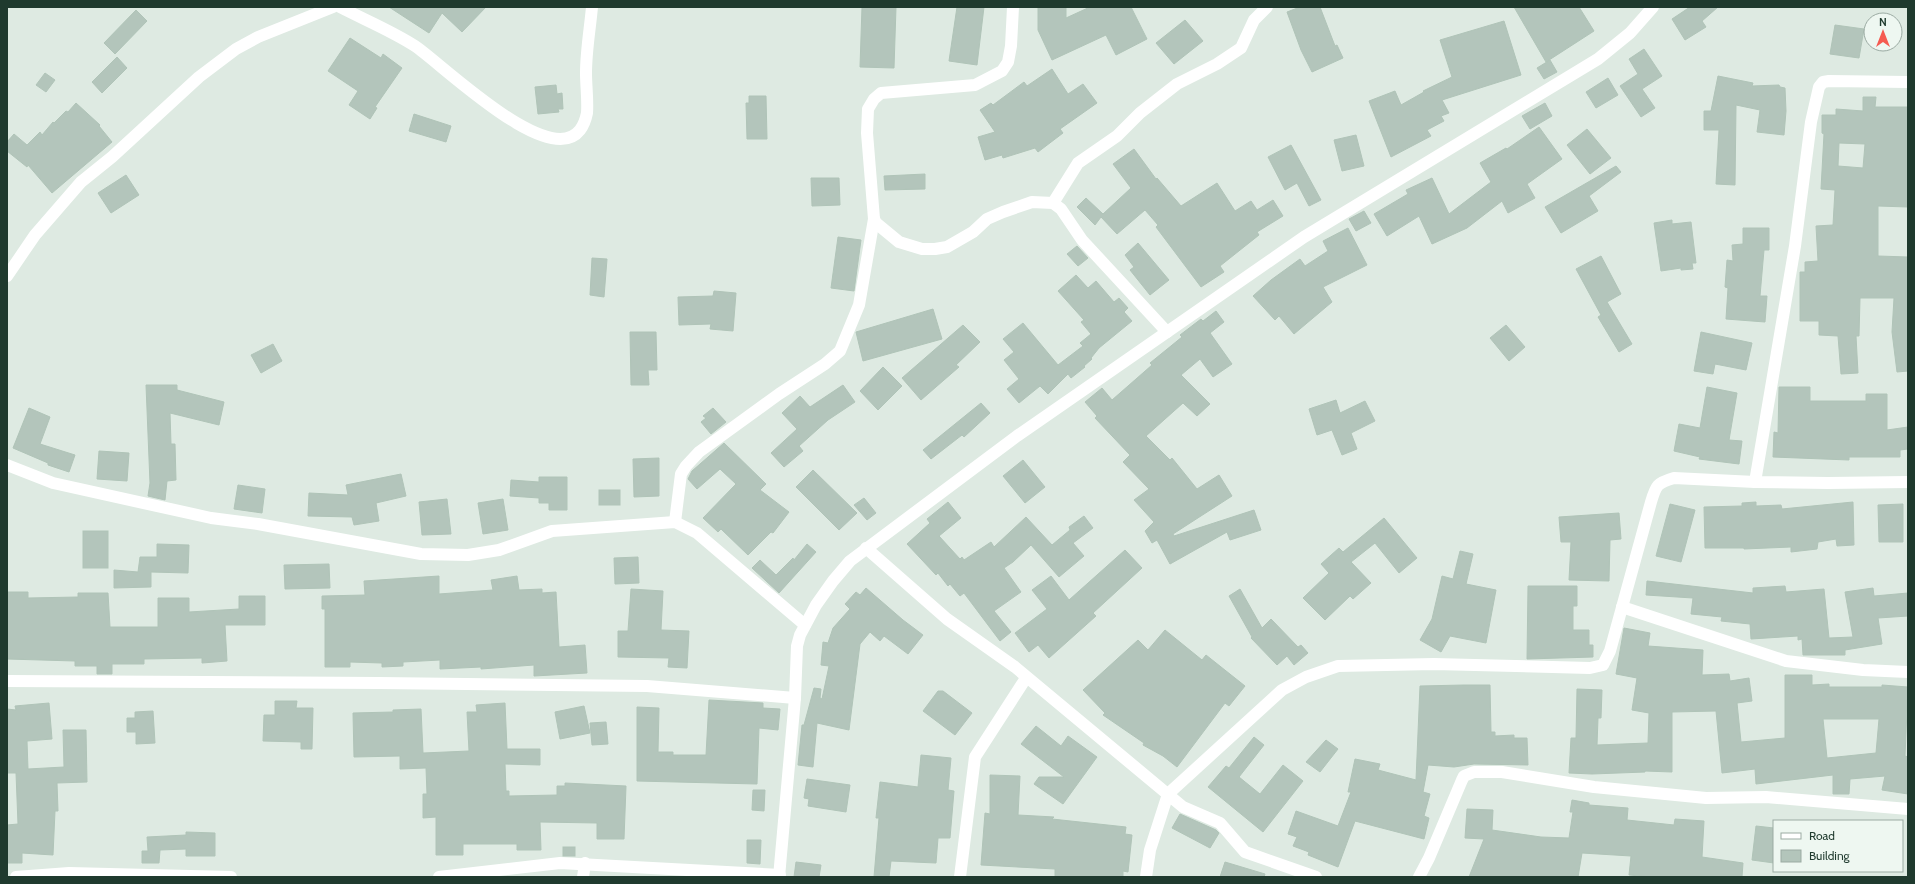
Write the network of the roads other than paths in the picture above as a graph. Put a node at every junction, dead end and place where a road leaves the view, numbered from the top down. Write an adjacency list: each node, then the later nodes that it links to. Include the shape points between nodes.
1 (333, 7): 10 (street, via 258,37 236,49 199,77 81,182 35,235)
2 (340, 7): 3 (street, via 415,46 518,125 551,137 565,139 581,129 586,114 586,72)
3 (592, 7)
4 (1013, 7): 9 (street, via 1011,46 1008,62 1002,71 975,85 881,93 874,99 868,109 867,133)
5 (1267, 7): 8 (street, via 1254,20 1241,48 1217,64 1177,84 1140,113 1117,136 1078,163)
6 (1653, 7): 11 (street, via 1630,33 1598,59 1304,237)
7 (1908, 82): 13 (street, via 1829,81 1823,82 1819,87 1811,122 1795,246)
8 (1053, 203): 9 (street, via 1032,202 1003,212 987,219 973,232 947,247 935,249 922,249 899,242); 11 (street, via 1061,209 1082,240)
9 (874, 219): 15 (street, via 859,305 840,351 699,452 681,474)
10 (7, 276)
11 (1167, 332): 16 (street, via 1017,436)
12 (7, 465): 15 (street, via 53,484 211,518 421,554 468,555 499,550 552,532)
13 (1755, 482): 14 (street); 17 (street, via 1674,478 1656,486)
14 (1908, 482)
15 (675, 522): 18 (street, via 697,533)
16 (866, 548): 18 (street, via 832,580); 20 (street, via 947,619)
17 (1622, 607): 19 (street, via 1786,660 1862,670); 23 (street, via 1610,651 1603,664 1590,668 1434,664 1338,666 1306,677 1282,690)
18 (805, 625): 22 (street, via 797,646)
19 (1908, 672)
20 (1026, 678): 23 (street); 31 (street, via 975,757)
21 (7, 681): 22 (street, via 647,686)
22 (795, 698): 26 (street)
23 (1168, 794): 32 (street, via 1150,850); 33 (street, via 1183,807 1220,823 1245,852)
24 (1908, 809): 34 (street, via 1766,797 1706,798 1594,787 1502,772 1474,772 1464,776)
25 (585, 863): 26 (street); 29 (street, via 560,863); 30 (street)
26 (780, 876)
27 (16, 877): 28 (street, via 69,873)
28 (231, 877)
29 (439, 877)
30 (584, 877)
31 (960, 877)
32 (1146, 877)
33 (1316, 877)
34 (1419, 877)

